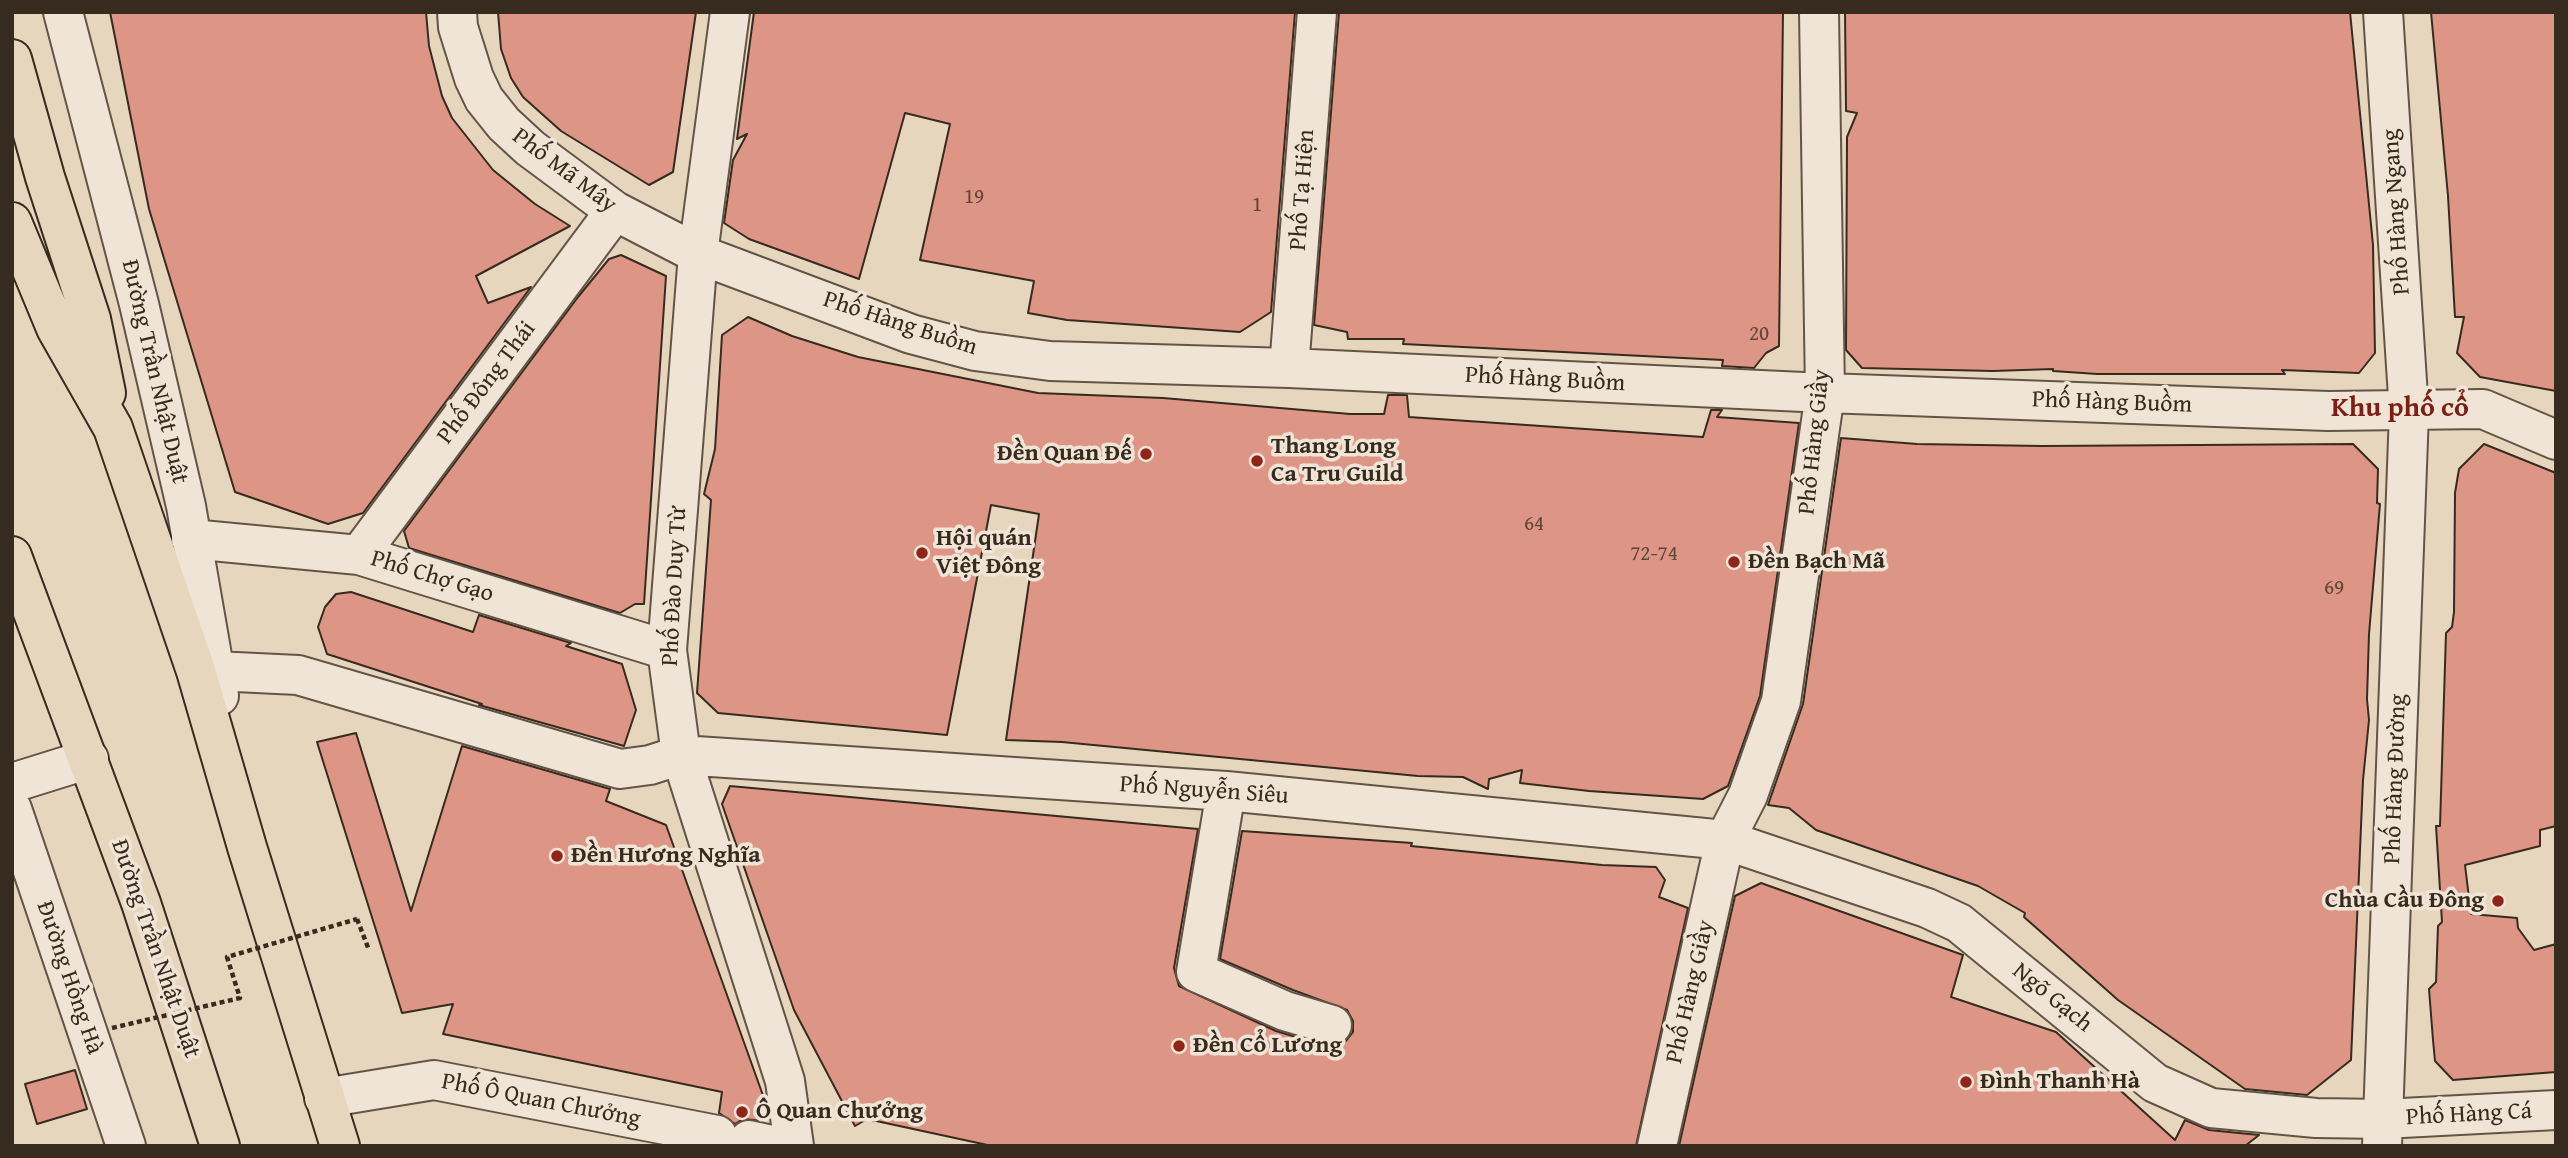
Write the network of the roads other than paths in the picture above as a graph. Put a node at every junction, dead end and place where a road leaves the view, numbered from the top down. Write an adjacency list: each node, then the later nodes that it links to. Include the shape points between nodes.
1 (63, 12): 16 (street, Đường Trần Nhật Duật, via 139,304)
2 (457, 12): 8 (street, Phố Mã Mây, via 484,99 530,148)
3 (730, 12): 10 (street, Phố Đào Duy Từ)
4 (1317, 12): 11 (street, Phố Tạ Hiện)
5 (1819, 12): 12 (street, Phố Hàng Giầy)
6 (2383, 12): 13 (street, Phố Hàng Ngang)
7 (12, 59): 14 (main road, via 91,319)
8 (615, 211): 10 (street, Phố Mã Mây); 17 (street, Phố Đông Thái)
9 (12, 222): 14 (main road, Đường Trần Nhật Duật, via 56,328)
10 (698, 254): 11 (street, Phố Hàng Buồm, via 912,334 975,351 1050,361); 19 (street, Phố Đào Duy Từ)
11 (1289, 368): 12 (street, Phố Hàng Buồm)
12 (1825, 393): 13 (street, Phố Hàng Buồm); 27 (street, Phố Hàng Giầy, via 1781,701 1748,795)
13 (2409, 412): 15 (street, Phố Hàng Buồm, via 2483,409); 31 (street, Phố Hàng Đường)
14 (113, 428): 21 (main road, Đường Trần Nhật Duật)
15 (2556, 440)
16 (191, 539): 17 (street, Phố Chợ Gạo); 20 (street, Đường Trần Nhật Duật)
17 (359, 555): 19 (street, Phố Chợ Gạo)
18 (12, 556): 23 (main road, Đường Trần Nhật Duật)
19 (667, 650): 22 (street, Phố Đào Duy Từ)
20 (215, 671): 21 (street, Đường Trần Nhật Duật, via 219,693); 22 (street, via 298,675 620,769)
21 (215, 737): 29 (main road, Đường Trần Nhật Duật)
22 (681, 755): 25 (street, Phố Nguyễn Siêu); 36 (street, Phố Đào Duy Từ, via 785,1081)
23 (89, 759): 24 (street); 34 (main road, Đường Trần Nhật Duật)
24 (12, 783)
25 (1226, 791): 27 (street, Phố Nguyễn Siêu); 28 (street, via 1196,972)
26 (12, 809): 33 (street, Đường Hồng Hà)
27 (1725, 840): 31 (street, Ngõ Gạch, via 1959,923 2155,1083 2211,1108 2316,1118); 37 (street, Phố Hàng Giầy)
28 (1332, 1026)
29 (324, 1098): 32 (street, Phố Ô Quan Chưởng, via 434,1080); 35 (main road, Đường Trần Nhật Duật)
30 (2556, 1110): 31 (street, Phố Hàng Cá)
31 (2382, 1132)
32 (748, 1140)
33 (126, 1146)
34 (220, 1146)
35 (340, 1146)
36 (794, 1146)
37 (1657, 1146)

